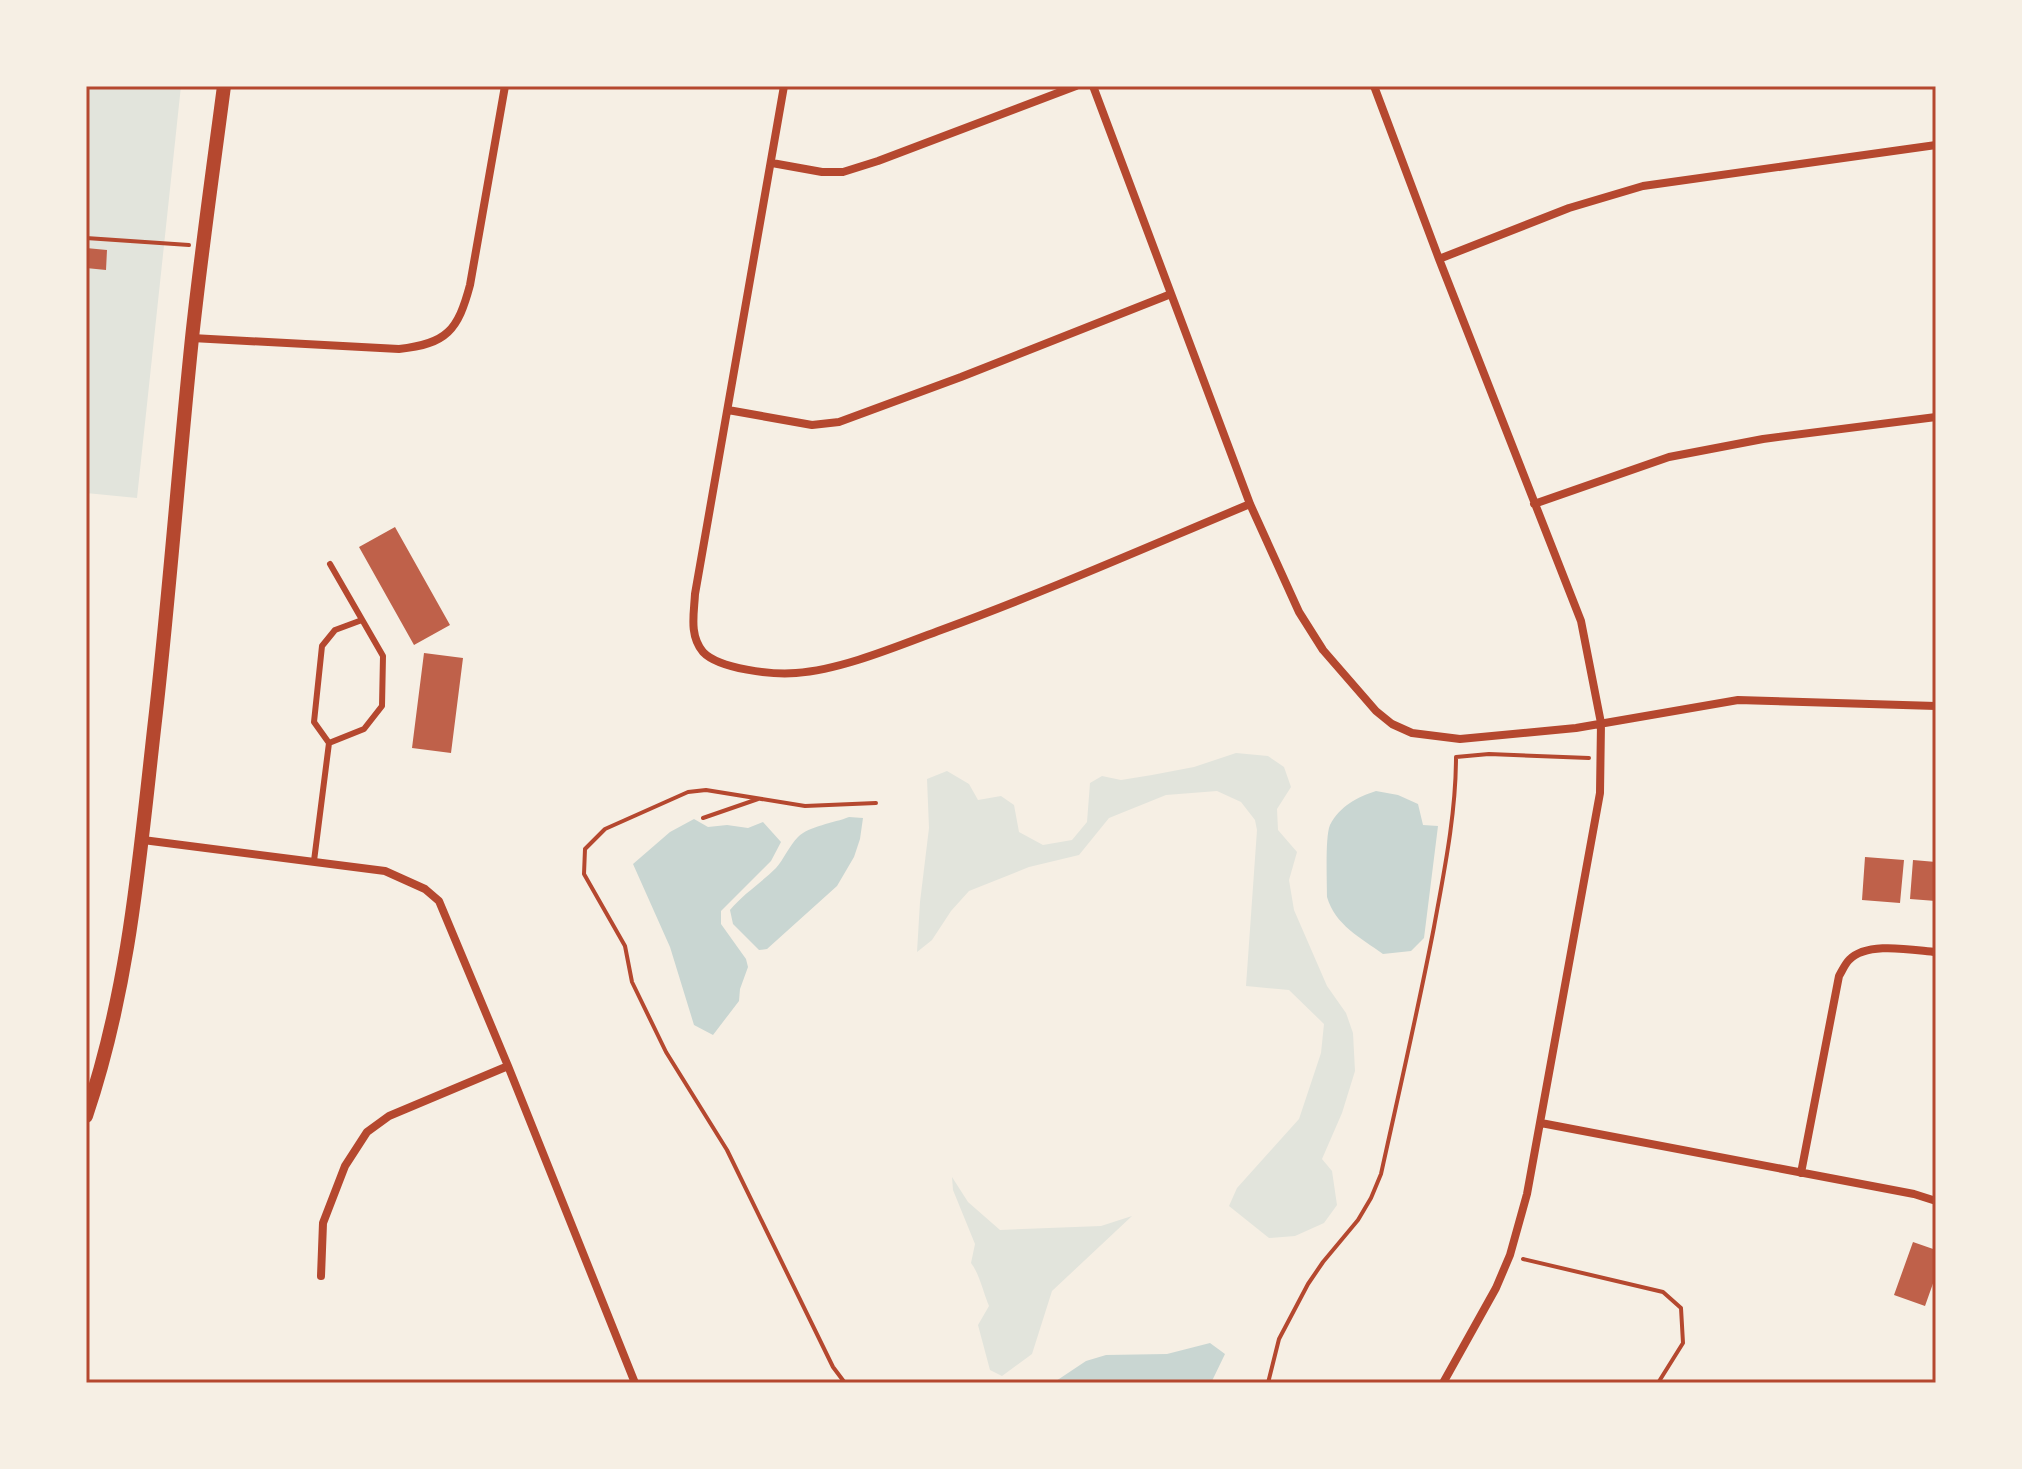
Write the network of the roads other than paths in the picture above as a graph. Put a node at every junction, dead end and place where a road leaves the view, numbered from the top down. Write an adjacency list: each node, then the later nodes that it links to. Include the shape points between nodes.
1 (224, 86): 11 (street)
2 (505, 86): 11 (street, via 470,285 452,328 421,347 399,349)
3 (784, 86): 8 (street)
4 (1076, 86): 8 (street, via 843,172)
5 (1093, 86): 10 (street)
6 (1374, 86): 9 (street)
7 (1936, 145): 9 (street, via 1643,186 1569,208)
8 (772, 163): 12 (street)
9 (1439, 259): 15 (street)
10 (1171, 294): 12 (street, via 839,422 812,425); 14 (street)
11 (192, 338): 21 (street)
12 (728, 410): 14 (street, via 692,627 706,655 743,669 795,673 880,653)
13 (1936, 417): 15 (street, via 1669,457)
14 (1250, 504): 19 (street, via 1299,612 1323,650 1392,724 1412,733 1460,739)
15 (1534, 504): 19 (street, via 1581,621)
16 (330, 564): 17 (lane)
17 (362, 620): 20 (lane, via 335,630 322,646 314,722); 20 (lane, via 383,656 382,706 364,729)
18 (1936, 706): 19 (street, via 1738,700)
19 (1601, 723): 26 (street, via 1600,793)
20 (329, 743): 22 (lane)
21 (143, 840): 22 (street); 25 (street, via 121,984)
22 (314, 861): 24 (street, via 385,871 439,901)
23 (1936, 952): 27 (street, via 1866,949 1850,959 1839,976)
24 (508, 1066): 29 (street, via 389,1116 367,1132 345,1166 323,1223); 30 (street)
25 (86, 1116)
26 (1541, 1123): 27 (street); 31 (street, via 1510,1255)
27 (1801, 1173): 28 (street)
28 (1936, 1201)
29 (321, 1276)
30 (635, 1383)
31 (1443, 1383)

